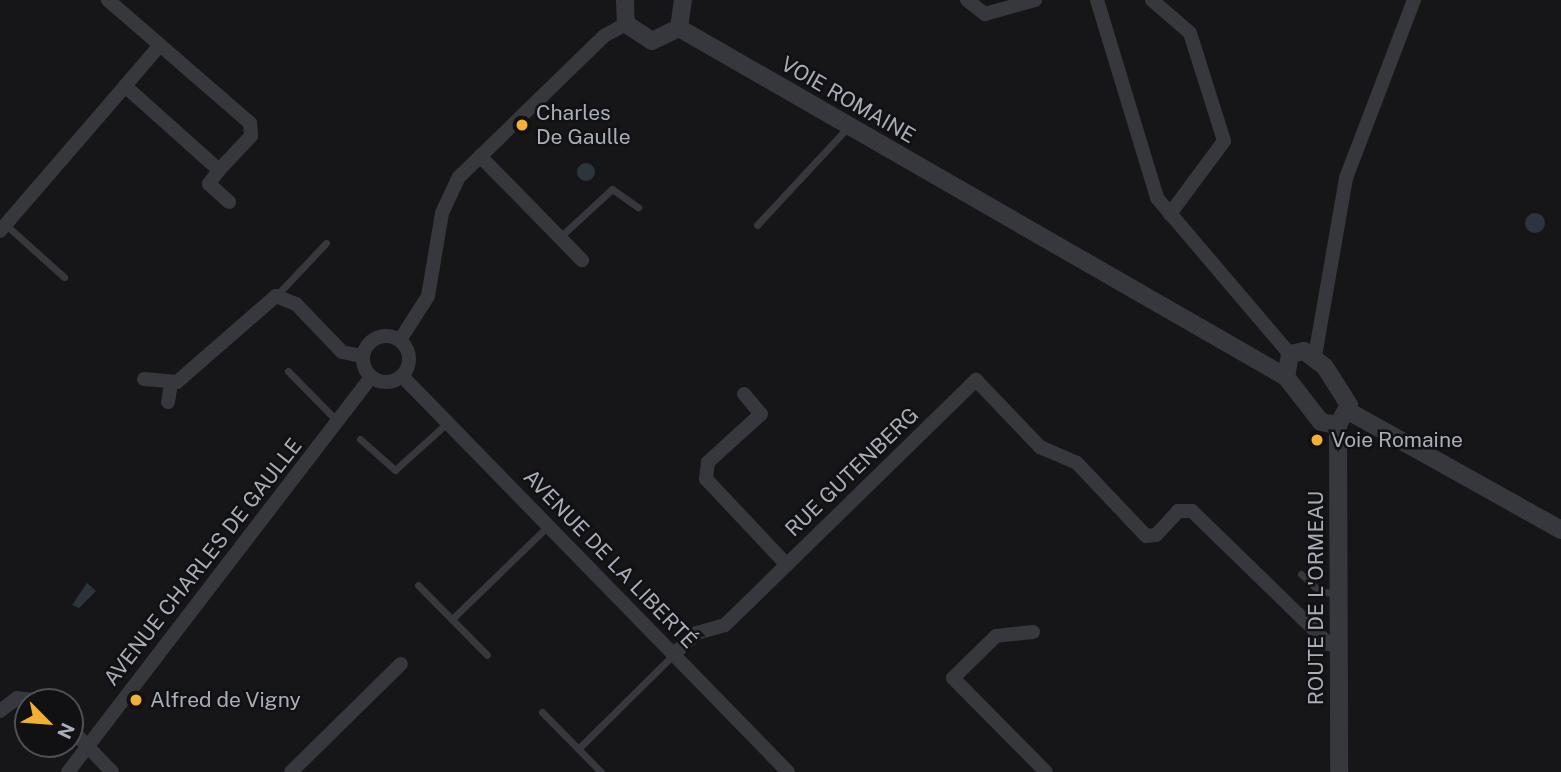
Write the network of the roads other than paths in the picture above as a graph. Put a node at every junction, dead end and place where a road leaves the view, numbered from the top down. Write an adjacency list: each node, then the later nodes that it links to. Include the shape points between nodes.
1 (108, 0): 11 (street)
2 (625, 0): 9 (street)
3 (683, 0): 10 (street)
4 (967, 0): 5 (street, via 985,14)
5 (1035, 0)
6 (1097, 0): 18 (street, via 1157,198)
7 (1152, 0): 18 (street, via 1190,33 1224,141)
8 (1414, 0): 29 (street, via 1346,178)
9 (626, 24): 10 (street, via 652,41); 14 (street, via 604,36)
10 (679, 28): 13 (street, VOIE ROMAINE)
11 (160, 45): 12 (street); 15 (street, via 254,129)
12 (125, 86): 15 (street); 20 (street)
13 (849, 127): 19 (lane); 33 (street, VOIE ROMAINE)
14 (480, 156): 21 (street); 26 (street, via 447,197 428,296)
15 (219, 170): 16 (street, via 209,184)
16 (229, 202)
17 (638, 207): 21 (lane, via 612,189)
18 (1170, 214): 27 (street)
19 (757, 225)
20 (3, 228): 24 (lane)
21 (560, 238): 23 (street)
22 (326, 243): 25 (lane)
23 (582, 260)
24 (64, 277)
25 (276, 296): 28 (street, via 296,304 342,352); 35 (street)
26 (400, 340): 28 (street, via 375,338); 31 (street, via 410,361)
27 (1290, 354): 29 (street); 33 (street)
28 (363, 356): 32 (street)
29 (1315, 356): 38 (street)
30 (288, 371): 39 (lane)
31 (402, 376): 32 (street, via 386,382); 40 (street, AVENUE DE LA LIBERTÉ)
32 (372, 377): 39 (street, AVENUE CHARLES DE GAULLE)
33 (1286, 377): 38 (street, via 1321,422)
34 (144, 379): 35 (street)
35 (171, 384): 37 (street)
36 (744, 394): 44 (street, via 761,414 708,462 706,480)
37 (168, 402)
38 (1344, 418): 43 (street); 47 (street, ROUTE DE L'ORMEAU)
39 (337, 422): 58 (street, AVENUE CHARLES DE GAULLE)
40 (447, 422): 41 (lane, via 395,470); 42 (street, AVENUE DE LA LIBERTÉ)
41 (360, 439)
42 (548, 526): 48 (lane); 51 (street, AVENUE DE LA LIBERTÉ)
43 (1561, 530)
44 (786, 565): 50 (street, RUE GUTENBERG, via 976,380 1052,455 1077,463 1146,536 1156,535 1178,512 1192,511 1329,644); 51 (street, RUE GUTENBERG, via 725,625 697,633)
45 (1301, 574): 47 (lane, via 1319,592)
46 (418, 585): 48 (lane)
47 (1338, 594): 50 (street, ROUTE DE L'ORMEAU)
48 (452, 620): 52 (lane)
49 (1033, 632): 65 (street, via 996,635 953,678)
50 (1338, 645): 66 (street, ROUTE DE L'ORMEAU)
51 (673, 654): 59 (lane); 64 (street, AVENUE DE LA LIBERTÉ)
52 (487, 655)
53 (401, 664): 62 (street)
54 (14, 700): 55 (street)
55 (0, 711)
56 (542, 712): 59 (lane)
57 (84, 744): 58 (street)
58 (87, 747): 60 (street, AVENUE CHARLES DE GAULLE); 61 (street)
59 (578, 749): 63 (lane)
60 (68, 772)
61 (112, 772)
62 (291, 772)
63 (601, 772)
64 (788, 772)
65 (1046, 772)
66 (1339, 772)

